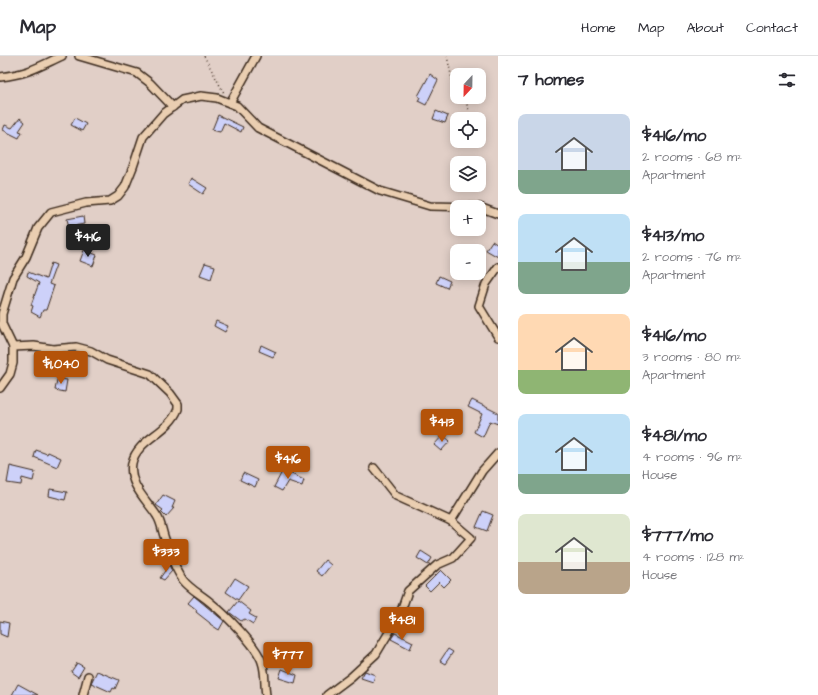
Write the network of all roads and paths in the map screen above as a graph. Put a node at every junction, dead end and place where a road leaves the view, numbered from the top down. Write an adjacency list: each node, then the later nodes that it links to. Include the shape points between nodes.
1 (62, 56): 7 (street, via 39,68)
2 (79, 56): 10 (street, via 136,73 150,83)
3 (204, 56): 8 (path)
4 (256, 56): 8 (street)
5 (447, 56): 6 (path)
6 (450, 70)
7 (0, 77)
8 (230, 103): 10 (street, via 201,96 182,100); 12 (street, via 238,106 258,128 380,191 430,206)
9 (467, 104): 11 (path)
10 (173, 107): 17 (street, via 163,114 143,137 125,186 118,196 110,201 86,203 51,212 38,228 26,257 13,278 2,314 2,324)
11 (469, 110)
12 (450, 206)
13 (486, 210): 14 (street)
14 (498, 214)
15 (498, 267): 16 (street, via 486,284 479,306)
16 (498, 336)
17 (13, 347): 18 (street, via 14,363); 24 (street, via 76,347 91,351 107,360 150,374 173,397 178,409 175,417 137,451 132,463 134,481 141,496 158,517 176,569 184,581 214,605 258,652 264,667)
18 (0, 388)
19 (498, 453): 21 (street, via 482,471)
20 (374, 468): 21 (street, via 396,496)
21 (451, 521): 25 (street, via 471,538 453,558 437,565 408,591 400,614 376,654 352,677)
22 (88, 676): 23 (street)
23 (82, 695)
24 (266, 695)
25 (327, 695)

